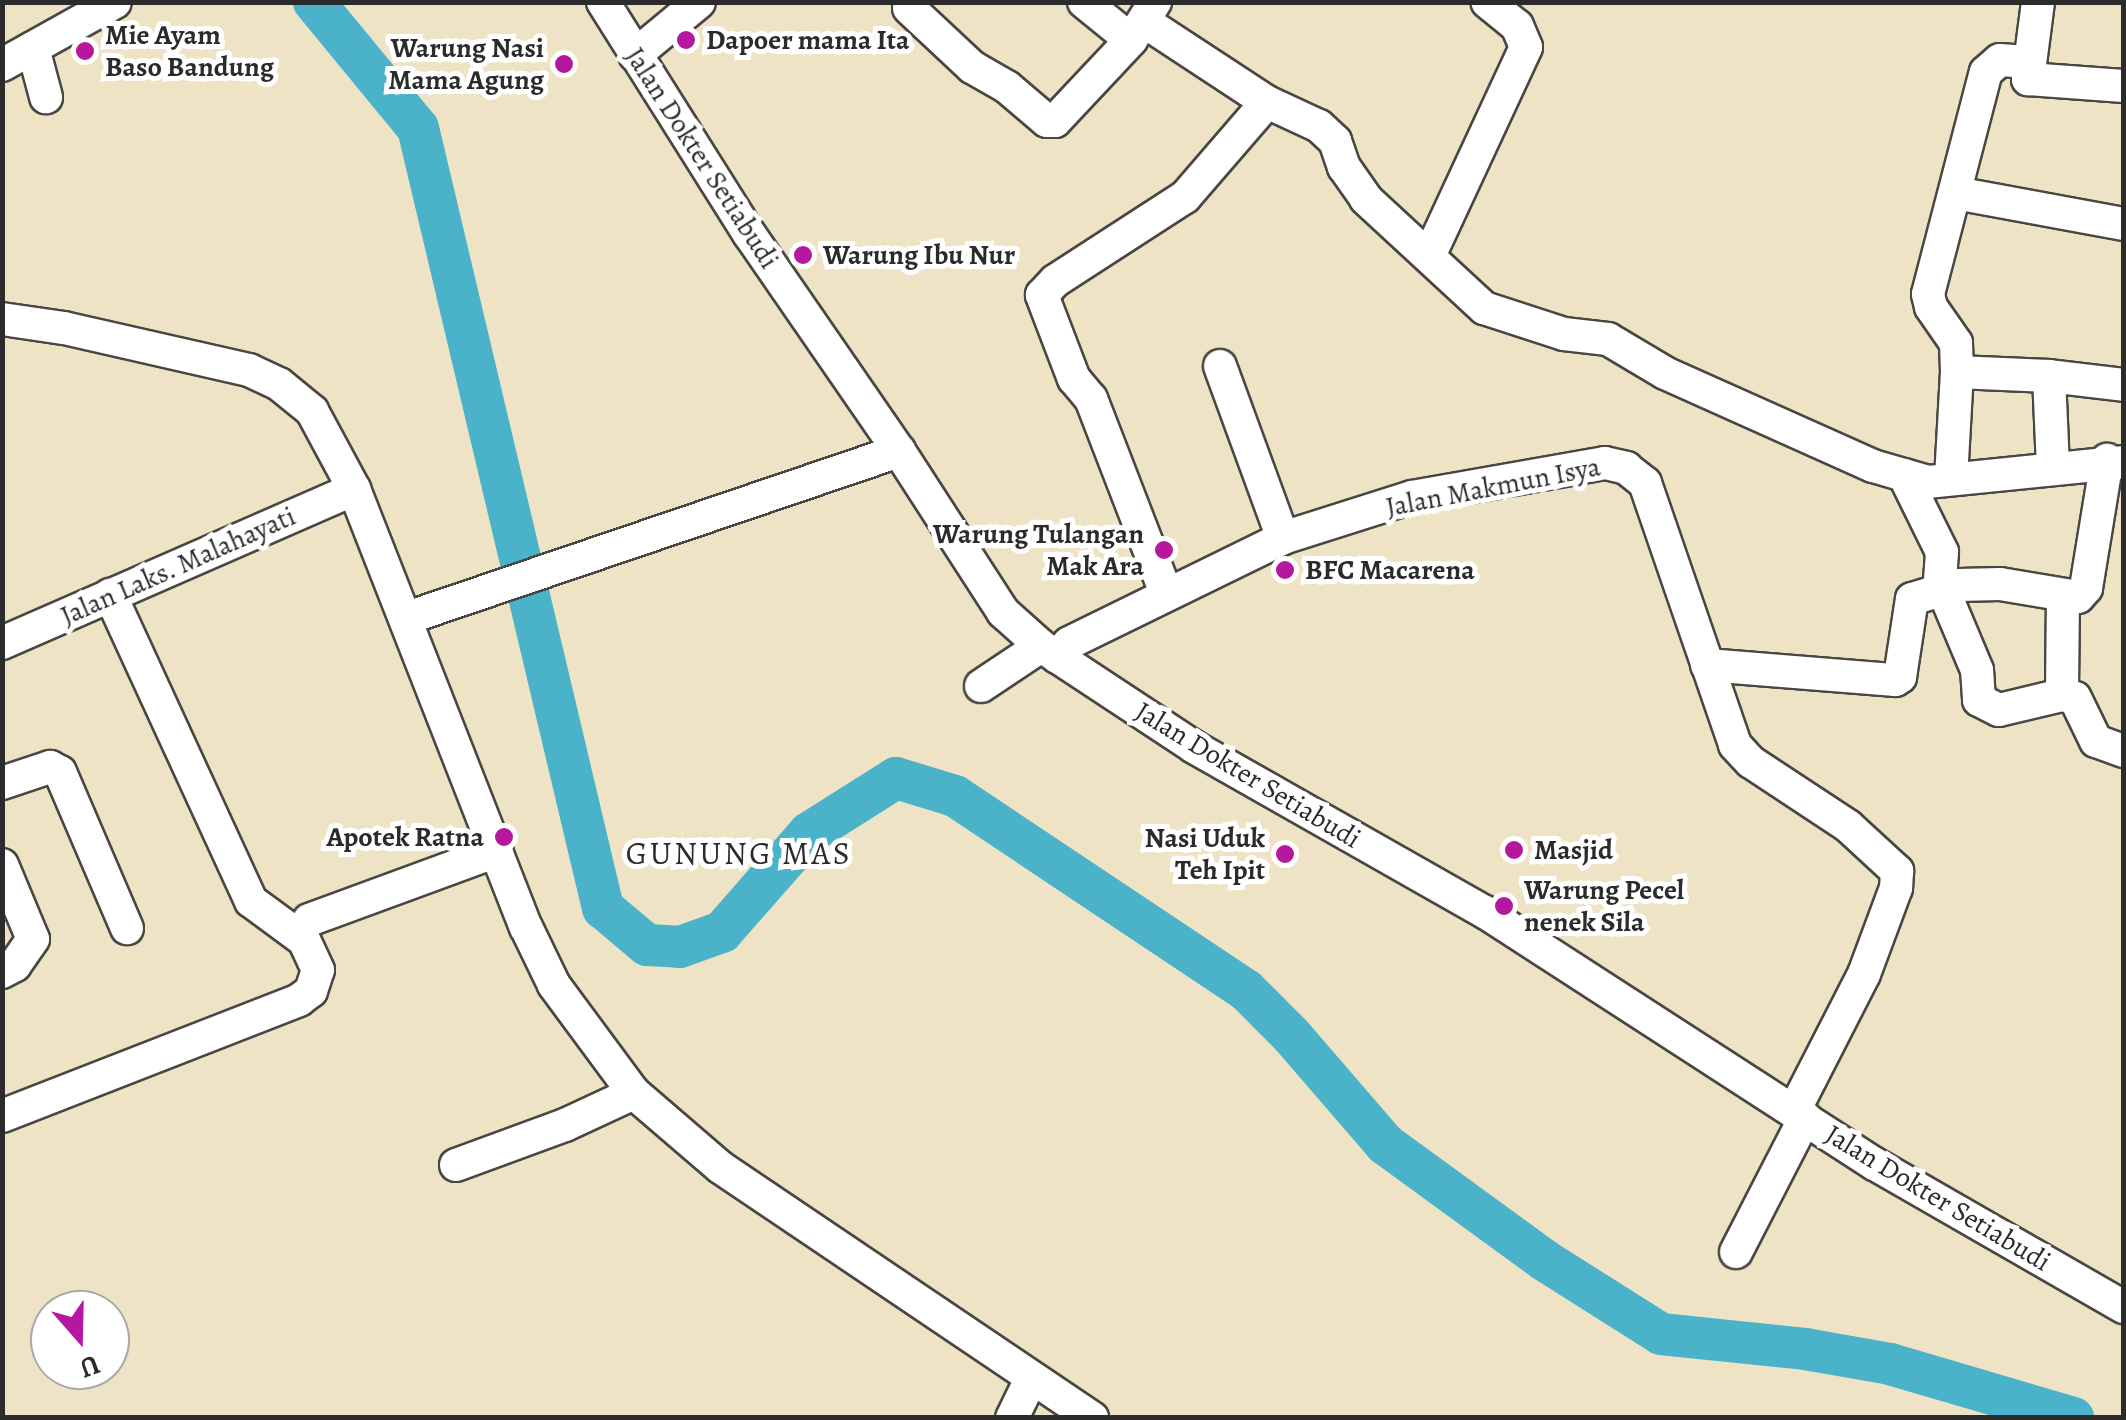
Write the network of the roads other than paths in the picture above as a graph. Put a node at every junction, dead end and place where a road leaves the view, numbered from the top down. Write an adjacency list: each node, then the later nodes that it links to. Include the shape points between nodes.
1 (114, 2): 9 (street)
2 (603, 2): 10 (street, Jalan Dokter Setiabudi)
3 (699, 2): 10 (street)
4 (1084, 2): 8 (street)
5 (1487, 2): 18 (street, via 1517,26 1526,47)
6 (2038, 2): 11 (street)
7 (909, 8): 8 (street, via 972,66 1047,120 1062,116)
8 (1144, 22): 15 (street)
9 (33, 48): 12 (street); 14 (street)
10 (635, 55): 24 (street, Jalan Dokter Setiabudi)
11 (2030, 62): 13 (street, via 2028,78); 16 (street, via 2000,60 1986,72)
12 (2, 65)
13 (2124, 86)
14 (46, 97)
15 (1267, 102): 18 (street, via 1327,133 1366,199); 32 (street, via 1184,197 1042,294 1074,379 1091,398)
16 (1955, 193): 17 (street); 21 (street, via 1928,294 1956,343)
17 (2124, 224)
18 (1430, 254): 27 (street, via 1484,308 1564,334 1608,339 1665,374)
19 (2, 320): 29 (street, via 249,370 279,384 312,411)
20 (1220, 366): 30 (street)
21 (1958, 372): 22 (street); 28 (street)
22 (2049, 376): 23 (street); 26 (street)
23 (2124, 385)
24 (899, 451): 35 (street); 37 (street, Jalan Dokter Setiabudi, via 1003,612)
25 (2115, 461): 26 (street); 34 (street, via 2086,588 2078,597)
26 (2053, 468): 28 (street)
27 (1904, 475): 28 (street); 31 (street, via 1942,552)
28 (1951, 479)
29 (354, 489): 33 (street, Jalan Laks. Malahayati); 35 (street)
30 (1283, 538): 32 (street, Jalan Makmun Isya); 38 (street, Jalan Makmun Isya, via 1412,497 1604,463 1626,468 1645,483)
31 (1942, 590): 34 (street, via 2000,584); 38 (street, via 1912,599 1896,680); 40 (street, via 1977,670 1984,705 1999,710)
32 (1166, 593): 37 (street, Jalan Makmun Isya)
33 (110, 594): 36 (street, Jalan Laks. Malahayati); 50 (street, via 251,901 304,940 318,970 311,991 298,1000)
34 (2063, 595): 40 (street)
35 (407, 618): 43 (street)
36 (2, 642)
37 (1049, 652): 39 (street, Jalan Makmun Isya); 49 (street, Jalan Dokter Setiabudi, via 1194,747 1485,912)
38 (1707, 666): 49 (street, Jalan Makmun Isya, via 1735,745 1848,826 1897,871 1864,974)
39 (981, 686)
40 (2062, 695): 41 (street, via 2075,698 2096,740)
41 (2124, 751)
42 (2, 783): 46 (street, via 50,768 60,772)
43 (497, 851): 45 (street); 48 (street, via 554,985)
44 (2, 865): 47 (street, via 33,938)
45 (309, 920)
46 (127, 928)
47 (2, 972)
48 (634, 1094): 51 (street); 54 (street, via 720,1166)
49 (1800, 1115): 52 (street); 53 (street, Jalan Dokter Setiabudi)
50 (2, 1116)
51 (456, 1165)
52 (1736, 1252)
53 (2124, 1307)
54 (1031, 1379): 55 (street); 56 (street)
55 (1012, 1418)
56 (1092, 1418)

